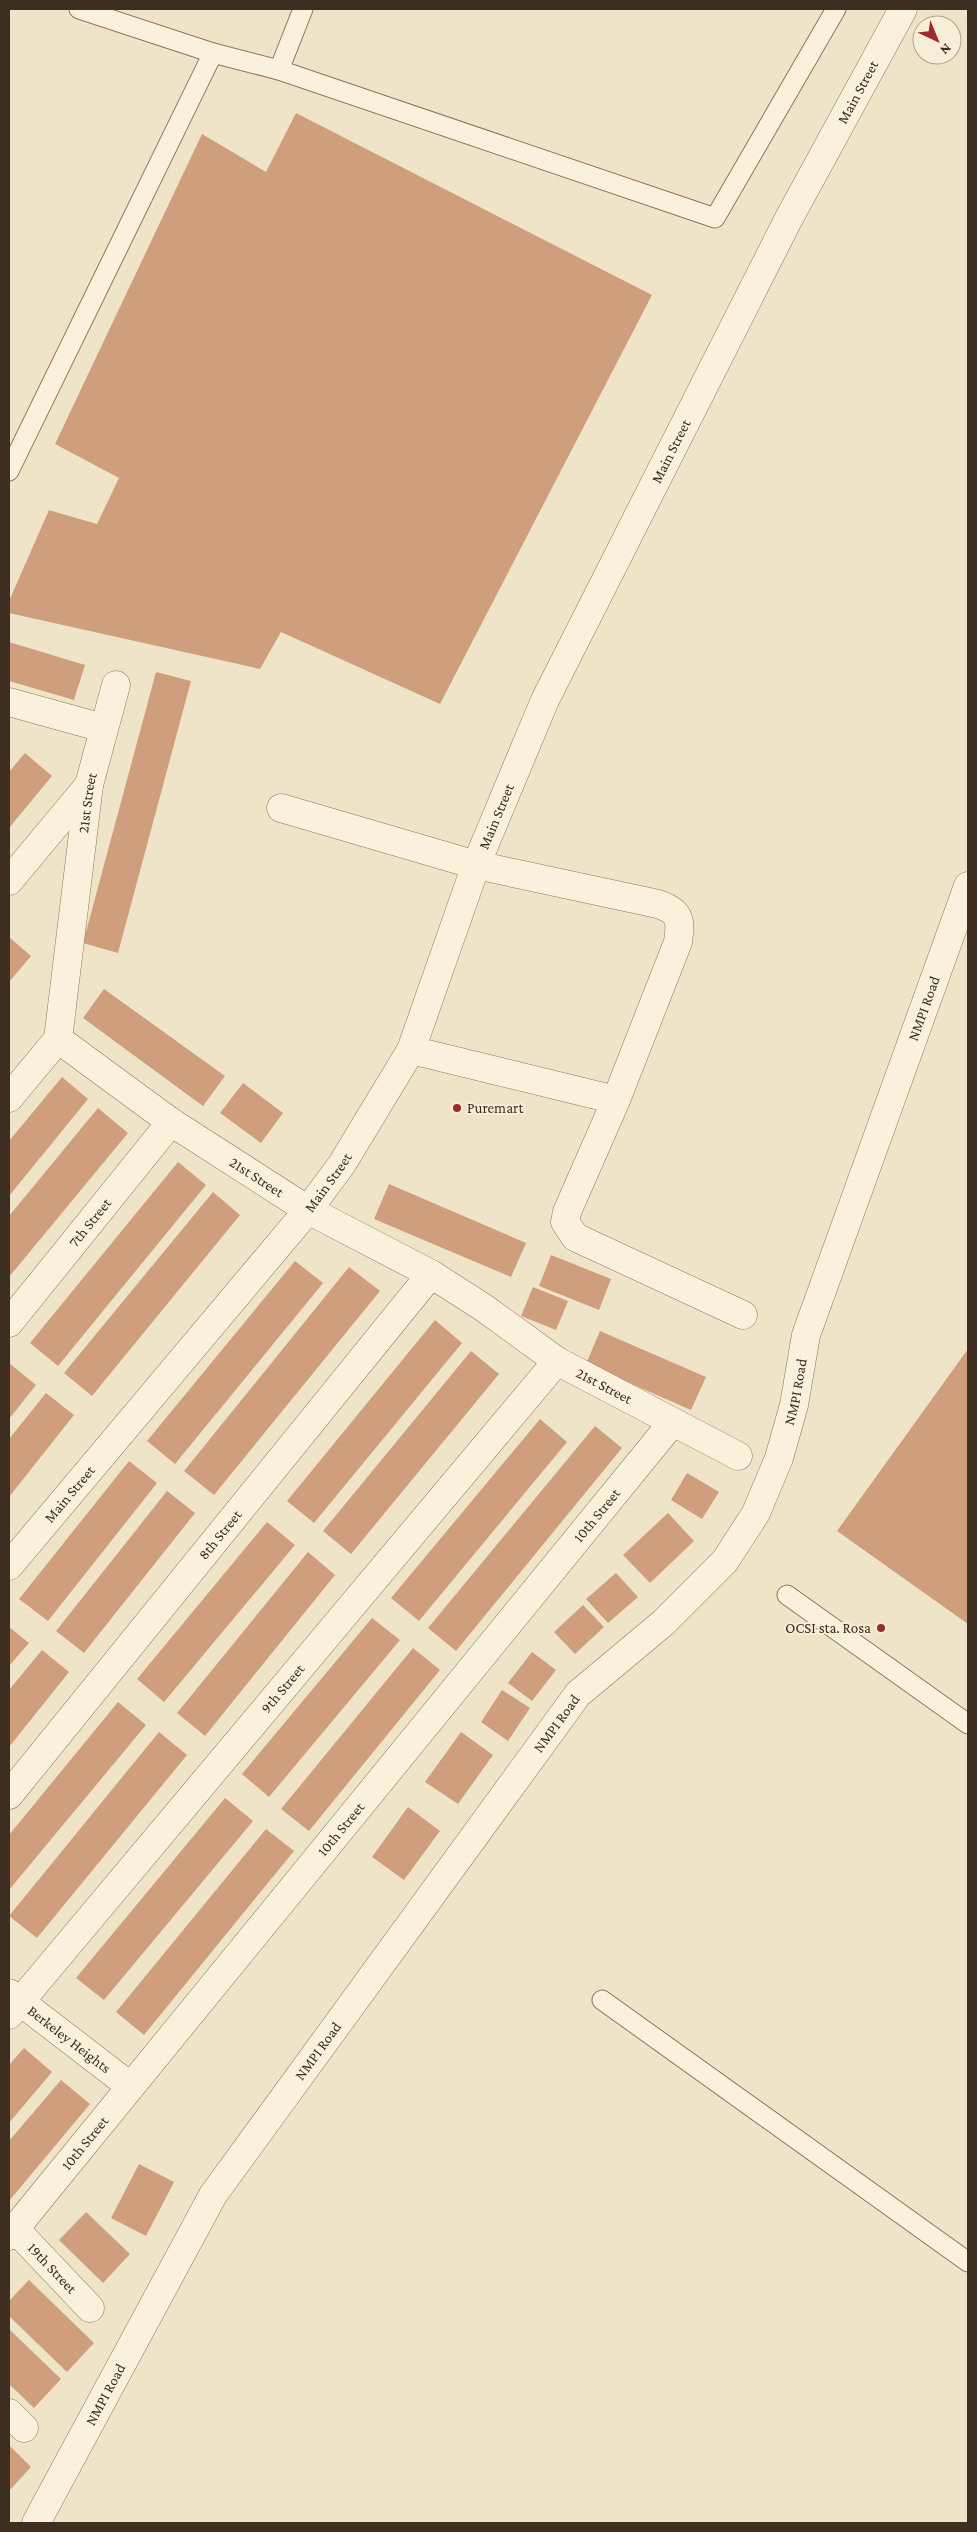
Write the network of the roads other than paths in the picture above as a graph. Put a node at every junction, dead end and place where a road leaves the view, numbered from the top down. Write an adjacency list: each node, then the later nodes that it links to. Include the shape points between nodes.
1 (78, 9): 5 (lane)
2 (303, 9): 6 (lane)
3 (836, 9): 6 (lane, via 715,218)
4 (903, 9): 13 (street, Main Street, via 788,220 545,700)
5 (213, 53): 6 (lane); 7 (lane)
6 (279, 70)
7 (9, 471)
8 (116, 685): 10 (street, 21st Street)
9 (9, 702): 10 (street)
10 (103, 728): 11 (street, 21st Street)
11 (88, 785): 14 (street); 16 (street, 21st Street)
12 (281, 808): 13 (street)
13 (476, 865): 17 (street, Main Street); 19 (street, via 658,904 670,908 678,916 681,925 678,942)
14 (9, 881)
15 (968, 886): 38 (street, NMPI Road, via 806,1335 779,1458 756,1513 725,1561 663,1623 578,1694 212,2195)
16 (58, 1039): 18 (street); 20 (street, 21st Street)
17 (411, 1050): 19 (street); 21 (street, Main Street, via 342,1164)
18 (9, 1098)
19 (616, 1100): 23 (street, via 567,1212 565,1222 568,1228 575,1237)
20 (171, 1122): 21 (street, 21st Street); 24 (street, 7th Street)
21 (308, 1210): 22 (street, 21st Street); 28 (street, Main Street)
22 (431, 1274): 25 (street, 21st Street); 31 (street, 8th Street)
23 (743, 1314)
24 (9, 1323)
25 (557, 1361): 26 (street, 21st Street); 33 (street, 9th Street)
26 (672, 1423): 27 (street, 21st Street); 34 (street, 10th Street)
27 (738, 1456)
28 (9, 1566)
29 (787, 1595): 30 (lane)
30 (968, 1724)
31 (9, 1795)
32 (602, 2000): 36 (lane)
33 (12, 2004): 34 (street, Berkeley Heights)
34 (130, 2086): 35 (street, 10th Street)
35 (12, 2233): 37 (street, 19th Street)
36 (968, 2262)
37 (90, 2308)
38 (36, 2523)

